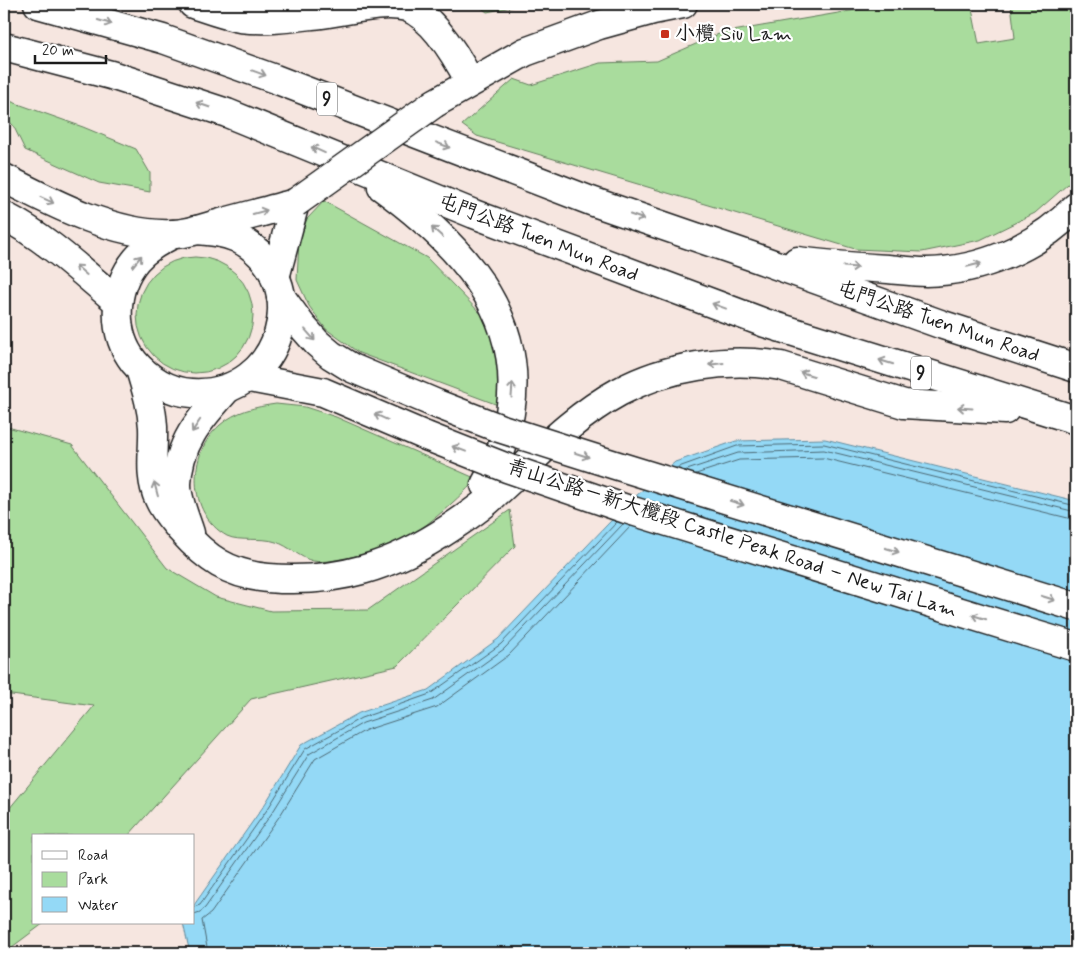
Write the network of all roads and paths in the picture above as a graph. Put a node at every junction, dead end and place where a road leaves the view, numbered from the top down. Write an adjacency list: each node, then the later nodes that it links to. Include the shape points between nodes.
1 (38, 4): 12 (main road, 屯門公路 Tuen Mun Road / 9, one-way to 12, via 173,42 591,201)
2 (192, 4): 5 (main road, via 240,18 263,19 314,15 372,5 405,7 436,31)
3 (683, 4): 5 (main road, via 608,22 547,43)
4 (4, 47): 6 (main road, 屯門公路 Tuen Mun Road / 9, one-way to 4, via 282,134 166,92)
5 (470, 82): 8 (main road, bridge, via 435,103)
6 (354, 166): 18 (main road, 屯門公路 Tuen Mun Road / 9, one-way to 6, via 765,323); 20 (main road, one-way to 6, via 479,495 497,462 511,408 512,362 498,315 470,268 444,238)
7 (4, 178): 11 (main road, one-way to 11, via 71,211 107,224 137,232)
8 (295, 203): 11 (main road, one-way to 8); 13 (main road)
9 (1076, 207): 12 (main road, one-way to 9, via 926,272 958,269 988,262 1020,249 1047,232)
10 (4, 216): 14 (main road, one-way to 10, via 37,235)
11 (185, 232): 13 (main road, via 217,232 237,238 253,249 267,265); 14 (main road, one-way to 11, via 124,280 136,260 153,245)
12 (751, 256): 15 (main road, 屯門公路 Tuen Mun Road / 9, via 943,325)
13 (278, 287): 17 (main road, via 282,320 276,343 263,364); 22 (main road, 青山公路－新大欖段 Castle Peak Road – New Tai Lam, one-way to 22, bridge, via 302,326 331,355 352,368 437,404 590,457)
14 (118, 302): 16 (main road, via 120,335)
15 (1076, 368)
16 (140, 369): 17 (main road, via 159,384 183,393 206,394); 21 (main road, one-way to 16, via 167,513 158,497 154,482 151,408)
17 (238, 384): 21 (main road, one-way to 21, via 190,433 180,465 177,484 180,504); 23 (main road, 青山公路－新大欖段 Castle Peak Road – New Tai Lam, one-way to 17, bridge, via 598,500 507,468 322,392)
18 (1049, 413): 19 (main road, 屯門公路 Tuen Mun Road / 9); 20 (main road, one-way to 20, via 904,404 765,363 719,363 688,368 620,391 592,409 562,432 492,497)
19 (1076, 420)
20 (436, 537): 21 (main road, via 376,567 308,579 263,577 230,570)
21 (193, 543)
22 (1076, 607)
23 (1076, 647)

